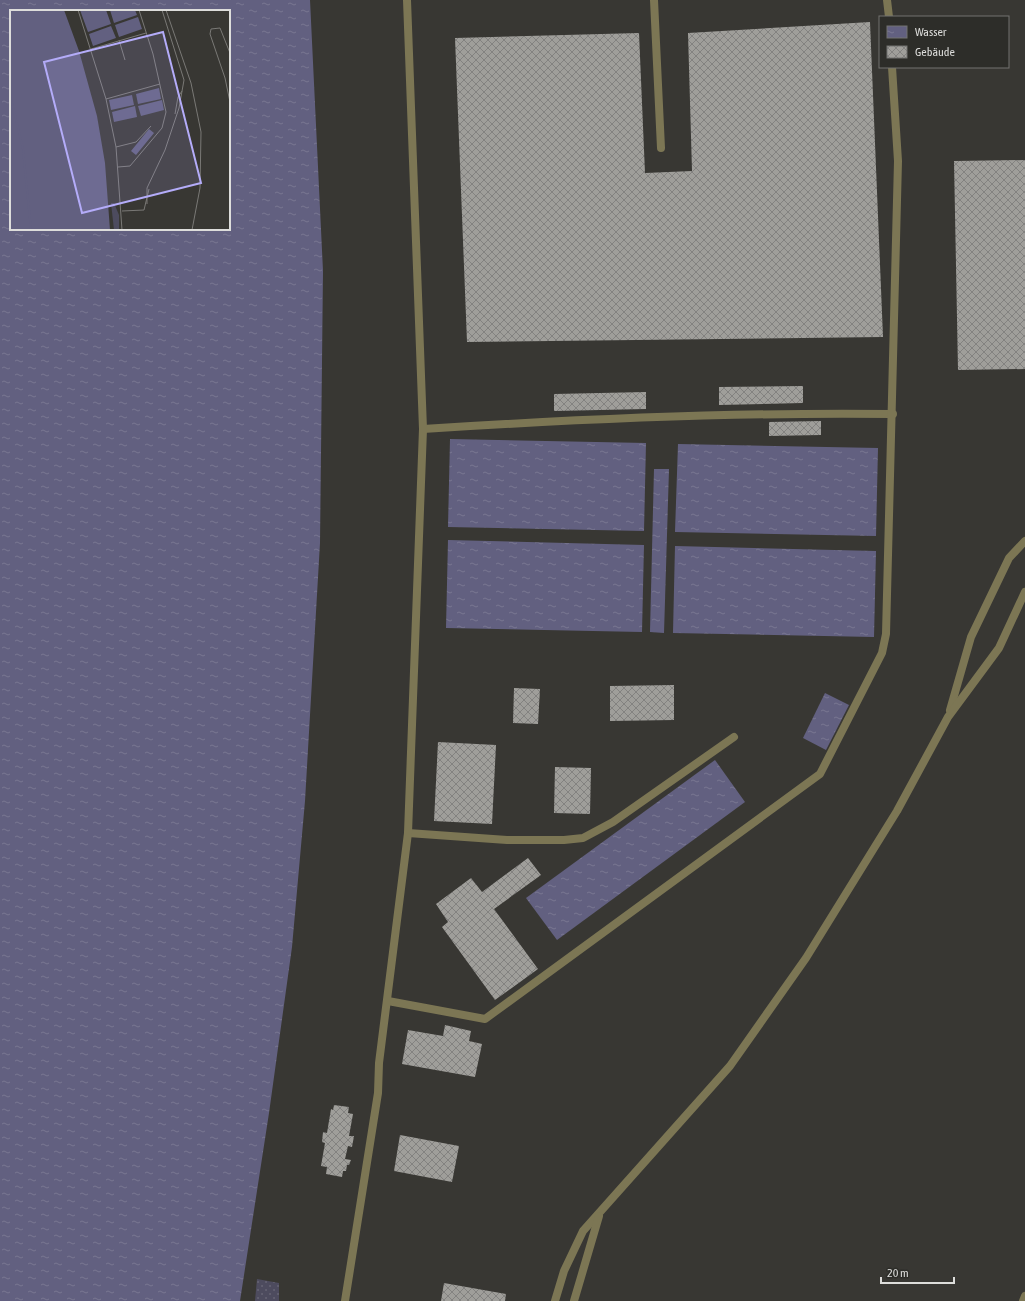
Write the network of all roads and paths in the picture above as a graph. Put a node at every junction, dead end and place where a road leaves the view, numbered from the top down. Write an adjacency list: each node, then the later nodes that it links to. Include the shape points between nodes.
1 (407, 0): 8 (lane)
2 (654, 0): 6 (lane)
3 (887, 0): 4 (lane)
4 (889, 16)
5 (892, 68): 7 (lane, via 898,161)
6 (661, 148)
7 (893, 414): 8 (lane, via 786,412 550,421); 14 (lane, via 886,634 882,653 820,774 485,1019)
8 (423, 429): 13 (lane)
9 (1025, 541): 11 (lane, via 1009,558 971,637)
10 (1025, 592): 11 (lane, via 999,648)
11 (948, 717): 15 (lane, via 872,853 806,958 758,1028 706,1095)
12 (734, 737): 13 (lane, via 613,822 583,838 507,840)
13 (408, 833): 14 (lane)
14 (388, 1001): 17 (lane, via 379,1063 378,1093)
15 (600, 1213): 18 (lane, via 583,1231 576,1244); 19 (lane)
16 (1025, 1296): 20 (lane)
17 (345, 1301)
18 (555, 1301)
19 (574, 1301)
20 (1023, 1301)

